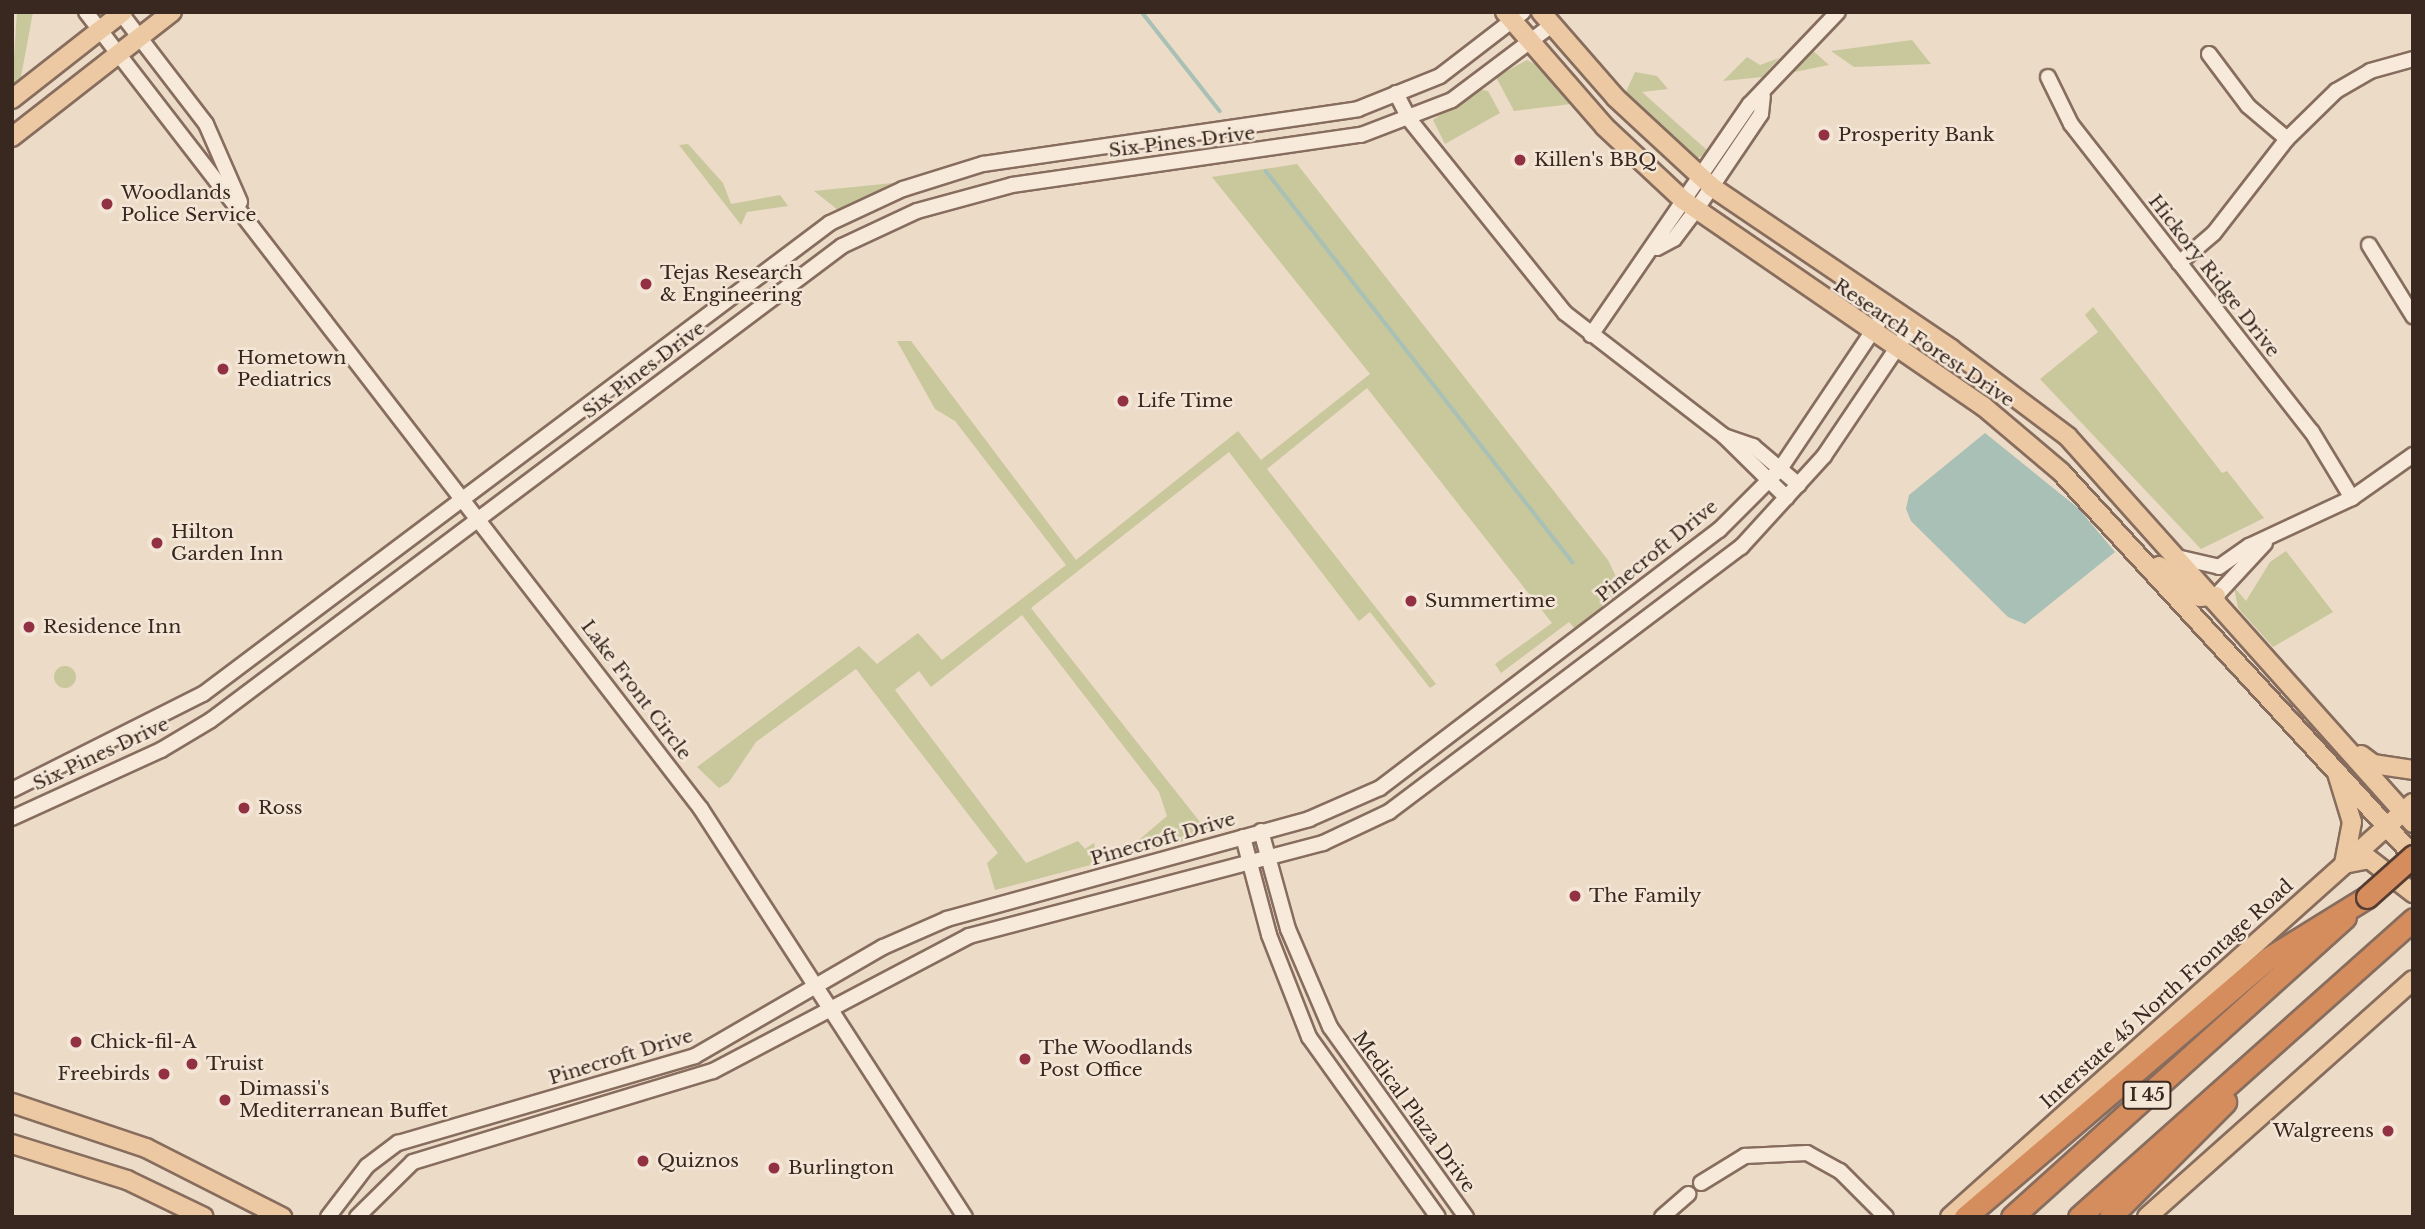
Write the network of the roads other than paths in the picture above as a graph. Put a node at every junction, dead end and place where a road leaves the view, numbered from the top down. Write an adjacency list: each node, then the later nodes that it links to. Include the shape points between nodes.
1 (86, 12): 7 (street, Lake Front Circle)
2 (172, 12): 8 (main road)
3 (1839, 12): 22 (street, via 1795,51)
4 (121, 13): 7 (main road); 8 (street, Lake Front Circle)
5 (1513, 15): 9 (main road, Research Forest Drive); 14 (street, Six Pines Drive, via 1440,76)
6 (1547, 19): 9 (street, Six Pines Drive); 22 (main road, Research Forest Drive, via 1624,106)
7 (100, 30): 10 (street, Lake Front Circle); 15 (main road)
8 (140, 37): 10 (main road); 25 (street, Lake Front Circle, via 206,124)
9 (1530, 45): 16 (street, Six Pines Drive, via 1452,100); 24 (main road, Research Forest Drive)
10 (118, 54): 17 (main road); 25 (street, Lake Front Circle)
11 (2209, 54): 19 (street, via 2239,95)
12 (2413, 60): 19 (street, via 2358,77)
13 (2048, 77): 27 (street, Hickory Ridge Drive, via 2071,124)
14 (1396, 93): 16 (street); 18 (street, Six Pines Drive, via 1359,109)
15 (12, 99)
16 (1409, 119): 21 (street, Six Pines Drive, via 1319,144); 32 (street, via 1542,287)
17 (12, 136)
18 (1181, 136): 20 (street, Six Pines Drive); 21 (street)
19 (2287, 139): 27 (street, via 2228,217)
20 (1006, 160): 23 (street); 39 (street, Six Pines Drive, via 903,189 810,235)
21 (1183, 162): 23 (street, Six Pines Drive)
22 (1706, 181): 24 (street); 28 (main road, Research Forest Drive)
23 (1012, 185): 42 (street, Six Pines Drive, via 917,211 825,256)
24 (1690, 205): 31 (main road, Research Forest Drive); 32 (street)
25 (243, 210): 39 (street, Lake Front Circle)
26 (2369, 245): 29 (street)
27 (2179, 263): 41 (street, Hickory Ridge Drive, via 2312,432)
28 (1888, 309): 30 (main road, Research Forest Drive); 31 (street, Pinecroft Drive)
29 (2413, 316)
30 (1913, 324): 33 (street, Pinecroft Drive); 45 (main road, Research Forest Drive, via 2068,437)
31 (1870, 330): 33 (main road, Research Forest Drive); 36 (street, Pinecroft Drive)
32 (1591, 335): 34 (street)
33 (1898, 348): 38 (street, Pinecroft Drive); 44 (main road, Research Forest Drive, via 2015,430)
34 (1724, 436): 36 (street, via 1753,446); 37 (street)
35 (2413, 454): 41 (street)
36 (1780, 469): 37 (street, Pinecroft Drive); 38 (street)
37 (1768, 481): 40 (street); 58 (street, Pinecroft Drive, via 1719,530 1413,766 1346,805)
38 (1799, 485): 40 (street, Pinecroft Drive)
39 (464, 498): 42 (street, Lake Front Circle); 47 (street, Six Pines Drive)
40 (1787, 498): 60 (street, Pinecroft Drive, via 1741,547 1431,785 1343,835)
41 (2352, 499): 43 (street)
42 (480, 518): 48 (street, Six Pines Drive); 68 (street, Lake Front Circle, via 701,809)
43 (2265, 543): 45 (street, via 2249,546 2219,567); 46 (street)
44 (2144, 557): 46 (main road, via 2200,597); 53 (main road, Research Forest Drive)
45 (2181, 558): 46 (main road, Research Forest Drive)
46 (2216, 596): 50 (main road, Research Forest Drive)
47 (269, 648): 48 (street); 49 (street, Six Pines Drive, via 163,719)
48 (284, 669): 51 (street, Six Pines Drive, via 201,726)
49 (117, 741): 51 (street); 54 (street, Six Pines Drive)
50 (2343, 743): 52 (main road, via 2373,764); 55 (main road, Research Forest Drive)
51 (129, 763): 56 (street, Six Pines Drive)
52 (2413, 770)
53 (2337, 773): 57 (main road, Research Forest Drive); 63 (main road, via 2352,822)
54 (12, 790)
55 (2409, 813): 57 (main road, Interstate 45 North Frontage Road)
56 (12, 818)
57 (2388, 825): 61 (main road, Research Forest Drive); 63 (main road, Interstate 45 North Frontage Road)
58 (1261, 831): 59 (street, Pinecroft Drive); 60 (street, Medical Plaza Drive)
59 (1243, 837): 62 (street); 68 (street, Pinecroft Drive, via 947,919)
60 (1268, 855): 62 (street, Pinecroft Drive); 81 (street, Medical Plaza Drive, via 1288,929 1330,1027)
61 (2413, 855): 66 (highway, bridge, via 2367,897)
62 (1248, 859): 69 (street, Pinecroft Drive, via 969,936); 80 (street, via 1269,935 1310,1037)
63 (2344, 864): 64 (main road, via 2369,859); 84 (main road, Interstate 45 North Frontage Road)
64 (2413, 893)
65 (2413, 919): 70 (highway, I 45)
66 (2275, 967): 85 (highway); 86 (highway, I 45)
67 (2413, 980): 89 (main road)
68 (815, 989): 69 (street, Lake Front Circle); 77 (street, Pinecroft Drive, via 695,1056 398,1143 367,1166)
69 (826, 1007): 78 (street, Pinecroft Drive, via 713,1071 413,1162); 79 (street, Lake Front Circle)
70 (2261, 1054): 87 (highway, I 45); 88 (highway, via 2218,1111)
71 (12, 1103): 76 (main road, via 146,1148)
72 (12, 1144): 75 (main road, via 127,1180)
73 (1701, 1183): 83 (street, via 1745,1156 1807,1153 1840,1171)
74 (1688, 1194): 82 (street)
75 (204, 1217)
76 (282, 1217)
77 (328, 1217)
78 (357, 1217)
79 (965, 1217)
80 (1438, 1217)
81 (1466, 1217)
82 (1662, 1217)
83 (1886, 1217)
84 (1950, 1217)
85 (1965, 1217)
86 (2012, 1217)
87 (2079, 1217)
88 (2110, 1217)
89 (2147, 1217)

